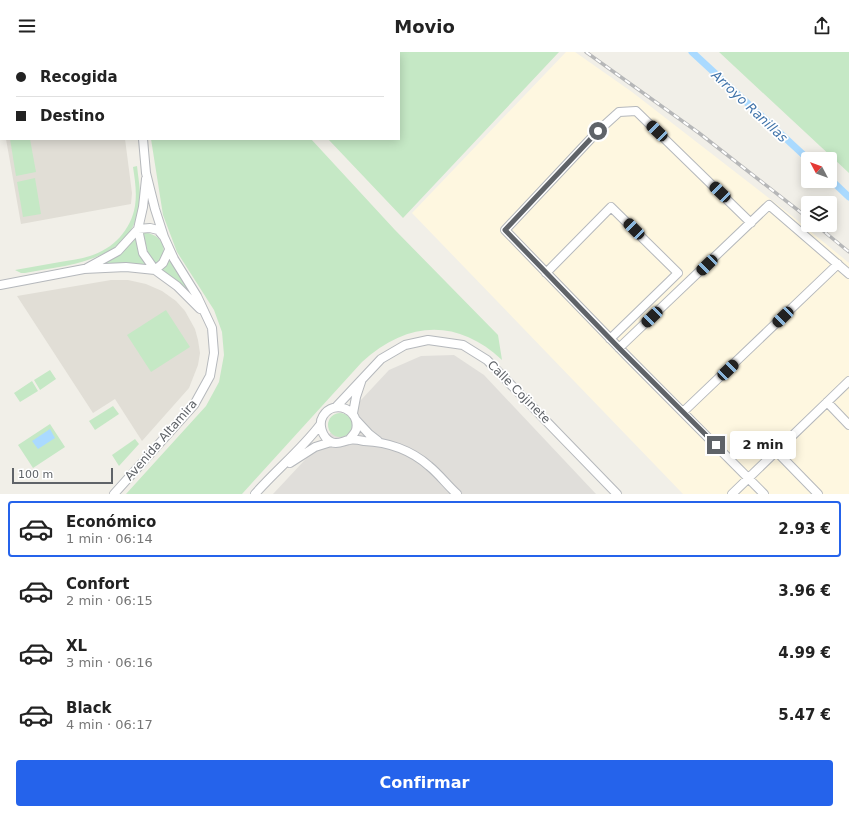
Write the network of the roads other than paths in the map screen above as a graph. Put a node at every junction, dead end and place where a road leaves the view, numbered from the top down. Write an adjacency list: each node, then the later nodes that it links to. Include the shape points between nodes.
1 (137, 140): 3 (street, Avenida Altamira)
2 (143, 140): 3 (street, Avenida Altamira)
3 (144, 156): 4 (street, Avenida Altamira)
4 (146, 173): 6 (street, Avenida Altamira); 7 (street, Avenida Altamira)
5 (751, 223): 9 (street, via 769,205); 12 (street, via 636,111 619,112 505,230); 17 (street)
6 (138, 229): 7 (street, via 158,230); 10 (street, via 118,250); 11 (street, Avenida Altamira, via 143,253)
7 (164, 237): 8 (street, Avenida Altamira)
8 (169, 250): 11 (street, via 163,263); 15 (street, Avenida Altamira)
9 (838, 264): 13 (street); 22 (street)
10 (84, 269): 11 (street, via 126,267); 14 (street)
11 (155, 270): 15 (street, Avenida Altamira, via 177,286)
12 (546, 273): 16 (street); 16 (street, via 611,207 678,272)
13 (849, 274)
14 (0, 285)
15 (206, 316): 32 (street, Avenida Altamira, via 212,328 214,353 210,376 194,405)
16 (610, 339): 17 (street)
17 (619, 348): 22 (street)
18 (361, 379): 21 (street, Calle Cojinete); 23 (street, Calle Cojinete, via 356,397); 35 (street, Calle Cojinete, via 380,359 405,345 428,340 463,344 487,360)
19 (849, 381): 20 (street)
20 (827, 402): 25 (street); 29 (street)
21 (336, 407): 23 (street, via 345,408); 24 (street, via 323,416)
22 (683, 412): 31 (street)
23 (355, 417): 26 (street, via 356,431); 27 (street)
24 (320, 424): 28 (street, via 322,432); 30 (street, via 308,440)
25 (849, 425)
26 (349, 440): 27 (street); 28 (street)
27 (378, 441): 34 (street, via 412,454 428,465)
28 (331, 442): 30 (street, via 315,447)
29 (776, 451): 31 (street); 38 (street)
30 (271, 476): 33 (street)
31 (748, 477): 36 (street); 37 (street)
32 (114, 494)
33 (255, 494)
34 (456, 494)
35 (617, 494)
36 (732, 494)
37 (764, 494)
38 (818, 494)

